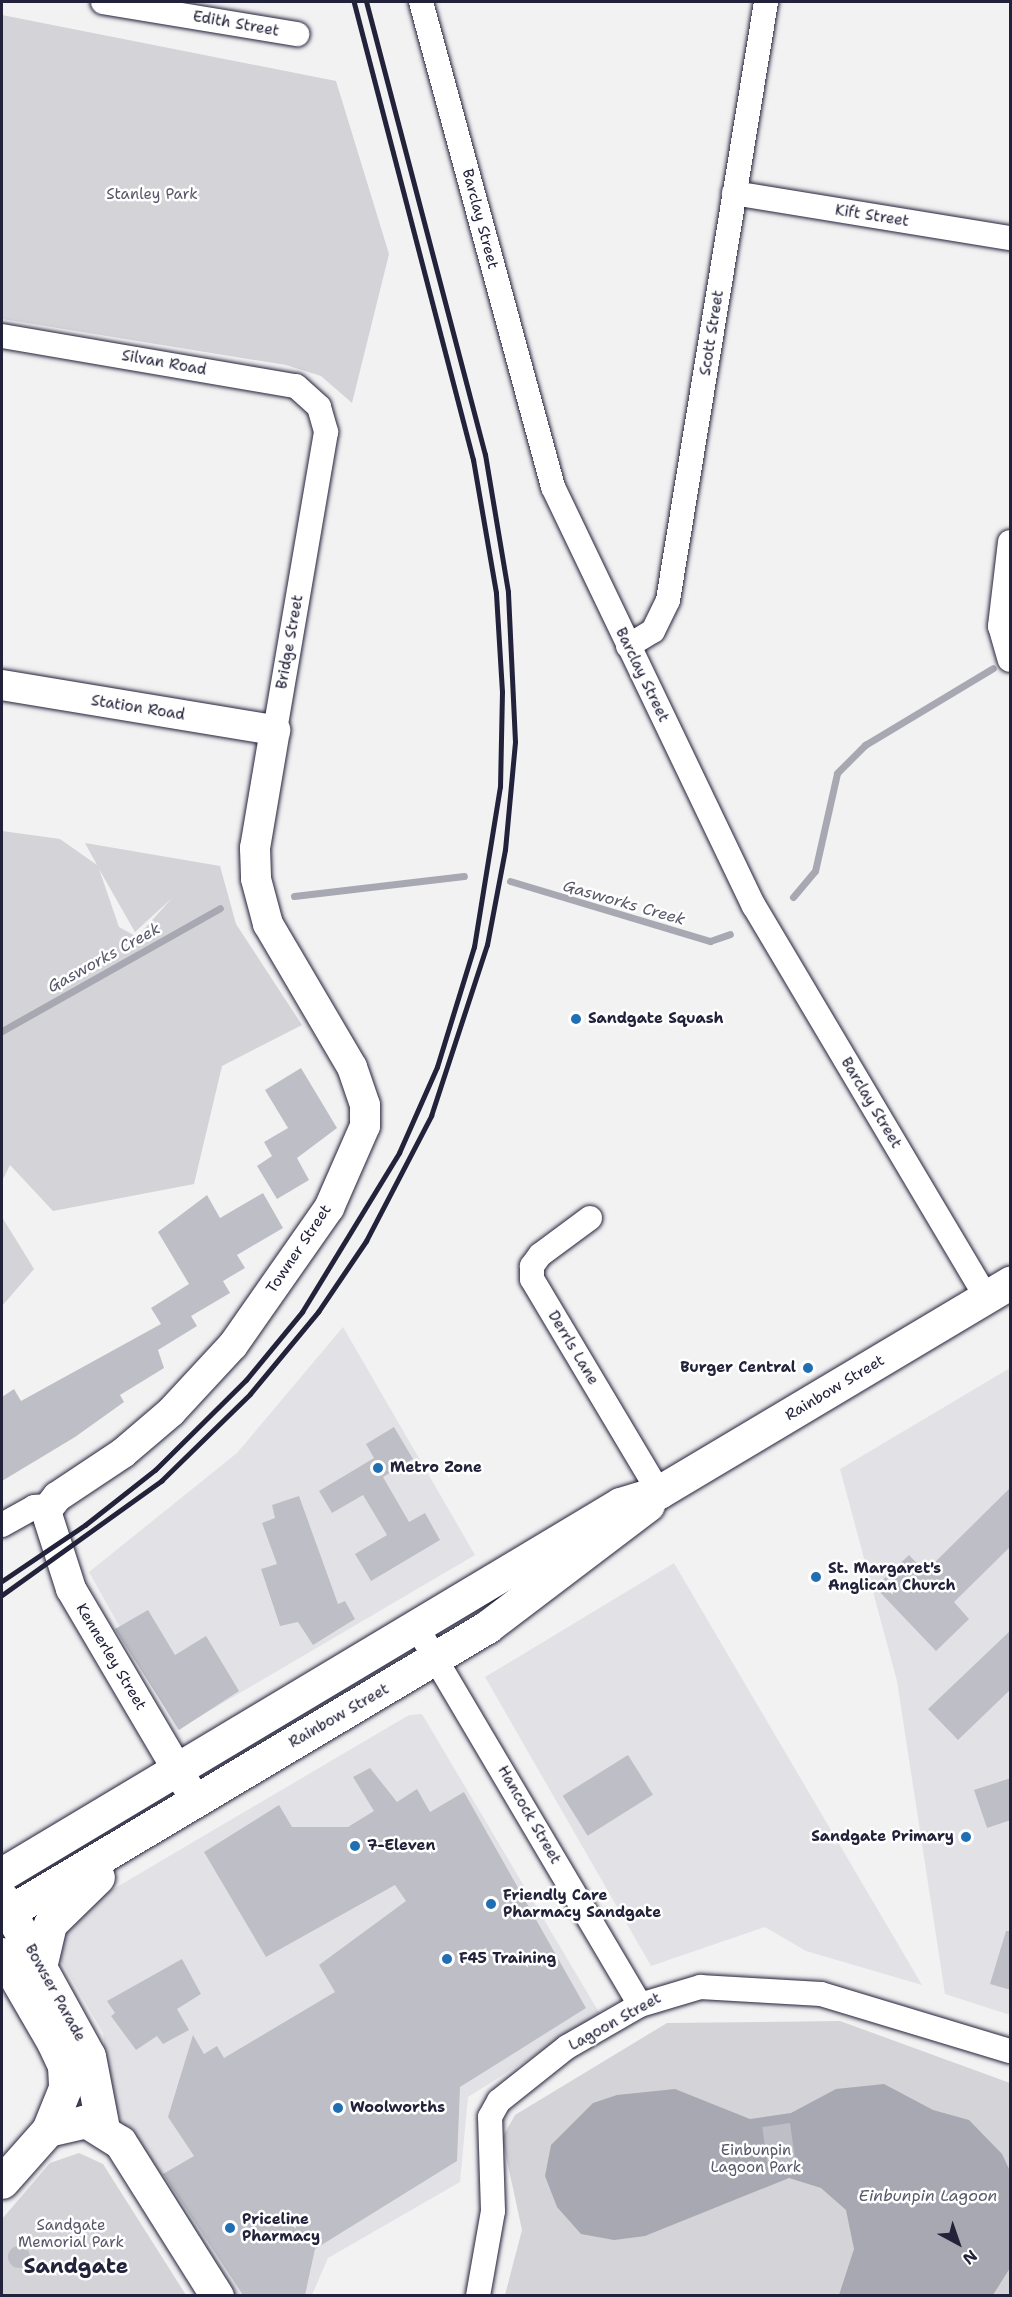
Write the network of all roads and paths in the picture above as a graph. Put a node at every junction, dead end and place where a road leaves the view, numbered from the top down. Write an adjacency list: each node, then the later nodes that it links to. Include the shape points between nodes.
1 (103, 2): 4 (street, Edith Street)
2 (421, 2): 10 (street, Barclay Street, via 553,487)
3 (766, 2): 5 (street, Scott Street)
4 (297, 34)
5 (734, 193): 6 (street, Kift Street); 10 (street, Scott Street, via 664,617)
6 (1011, 238)
7 (2, 336): 8 (street, Silvan Road, via 296,386)
8 (319, 407): 13 (street, Bridge Street, via 326,432)
9 (1011, 542): 11 (street, via 1001,603)
10 (627, 646): 16 (street, Barclay Street, via 754,906)
11 (1007, 654)
12 (2, 685): 13 (street, Station Road)
13 (275, 730): 14 (street, Bridge Street, via 255,848)
14 (256, 879): 18 (street, Towner Street, via 268,924 361,1086 365,1126 329,1208 203,1382 123,1453)
15 (590, 1218): 17 (street, Derrls Lane, via 540,1255 532,1266 532,1280)
16 (998, 1290): 17 (main road, Rainbow Street)
17 (659, 1492): 20 (main road, Rainbow Street, via 620,1504); 21 (main road, Rainbow Street, via 637,1519)
18 (48, 1506): 19 (street, Towner Street, via 34,1507); 22 (street, Kennerley Street, via 46,1518 71,1589)
19 (2, 1525)
20 (416, 1626): 21 (street, Hancock Street); 22 (main road, Rainbow Street)
21 (436, 1659): 23 (main road, Rainbow Street); 29 (street, Hancock Street)
22 (177, 1770): 23 (street, Kennerley Street); 25 (main road, Rainbow Street)
23 (196, 1801): 24 (main road, Rainbow Street)
24 (124, 1842): 26 (main road, Rainbow Street); 28 (main road, via 98,1877 50,1924)
25 (2, 1874)
26 (4, 1908): 28 (main road, Bowser Parade)
27 (2, 1954): 32 (main road, Bowser Parade, via 64,2066 65,2088)
28 (40, 1967): 31 (main road, Bowser Parade, via 88,2055)
29 (640, 2005): 30 (street, Lagoon Street, via 700,1987 821,1994); 35 (street, Lagoon Street, via 533,2072 495,2109 489,2132 493,2211)
30 (1011, 2051)
31 (103, 2129): 32 (main road, via 86,2121); 34 (main road, via 130,2153)
32 (48, 2130): 33 (main road, Bowser Parade)
33 (2, 2182)
34 (217, 2295)
35 (478, 2295)

